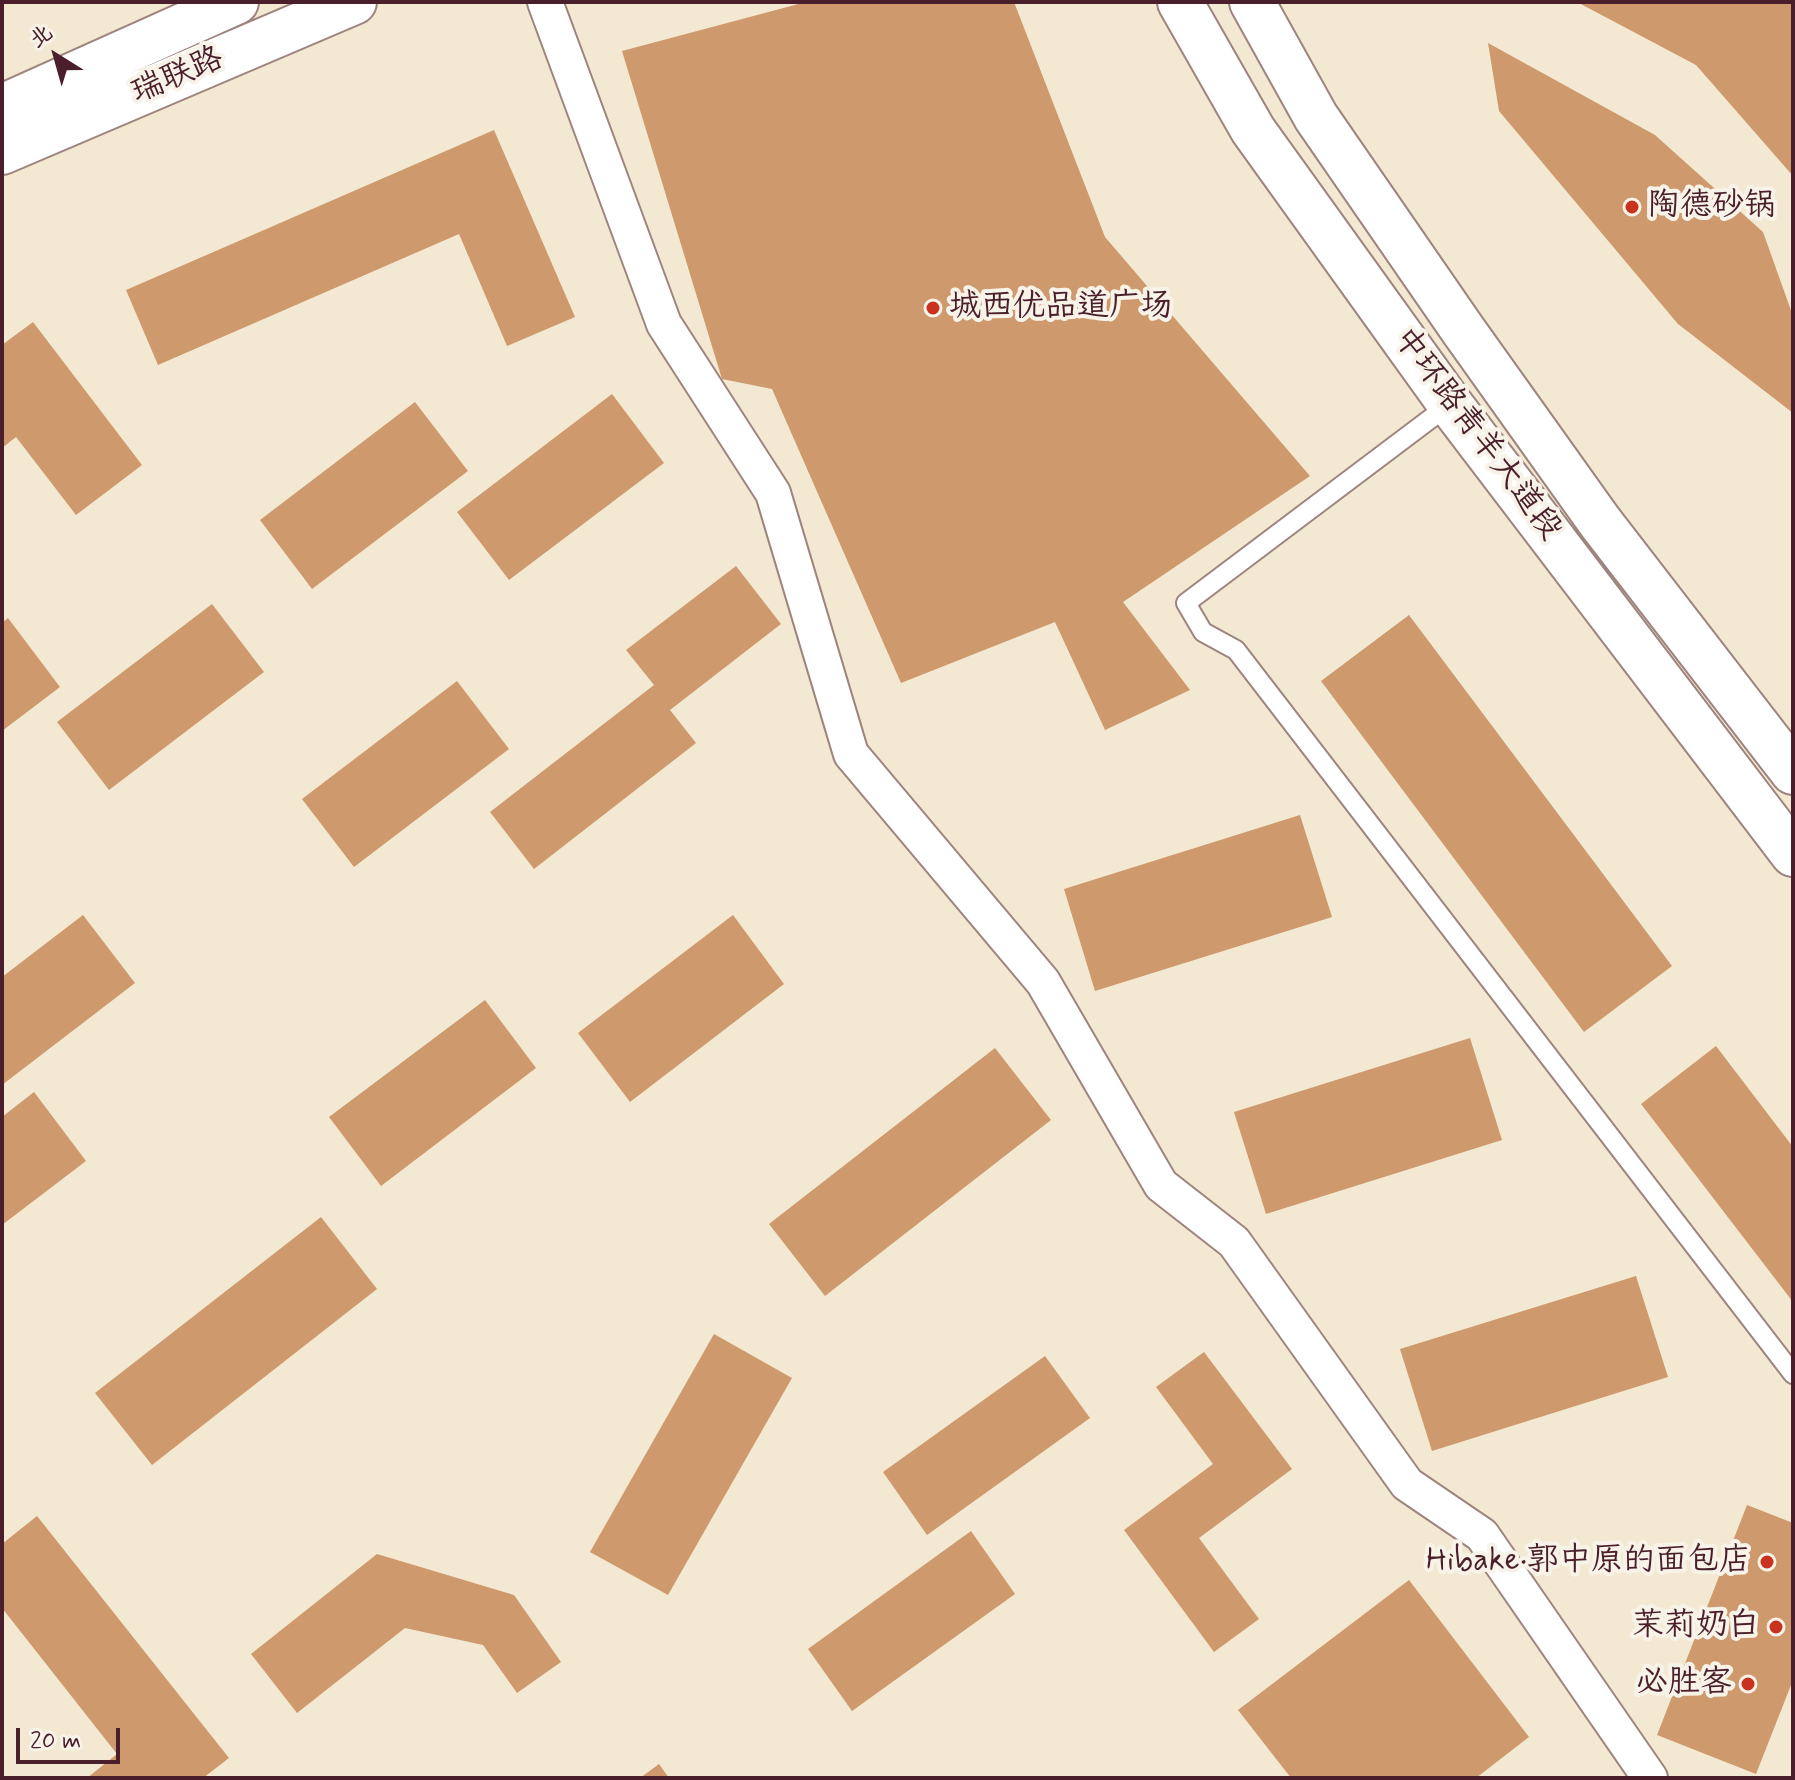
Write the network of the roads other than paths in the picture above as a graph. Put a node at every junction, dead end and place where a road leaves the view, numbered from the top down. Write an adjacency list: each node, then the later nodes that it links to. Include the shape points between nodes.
1 (236, 2): 6 (main road, 瑞联路)
2 (354, 2): 7 (main road, 瑞联路)
3 (545, 2): 12 (street, via 664,324 773,493 851,754 1043,982 1161,1185 1234,1242 1407,1484 1482,1535)
4 (1180, 2): 8 (main road, 中环路青羊大道段, via 1253,130)
5 (1252, 2): 9 (main road, 中环路青羊大道段, via 1316,117 1463,330 1600,522)
6 (2, 107)
7 (2, 152)
8 (1450, 404): 10 (main road, 中环路青羊大道段); 11 (lane, via 1186,603 1203,632 1236,650)
9 (1793, 772)
10 (1793, 854)
11 (1793, 1374)
12 (1650, 1778)

